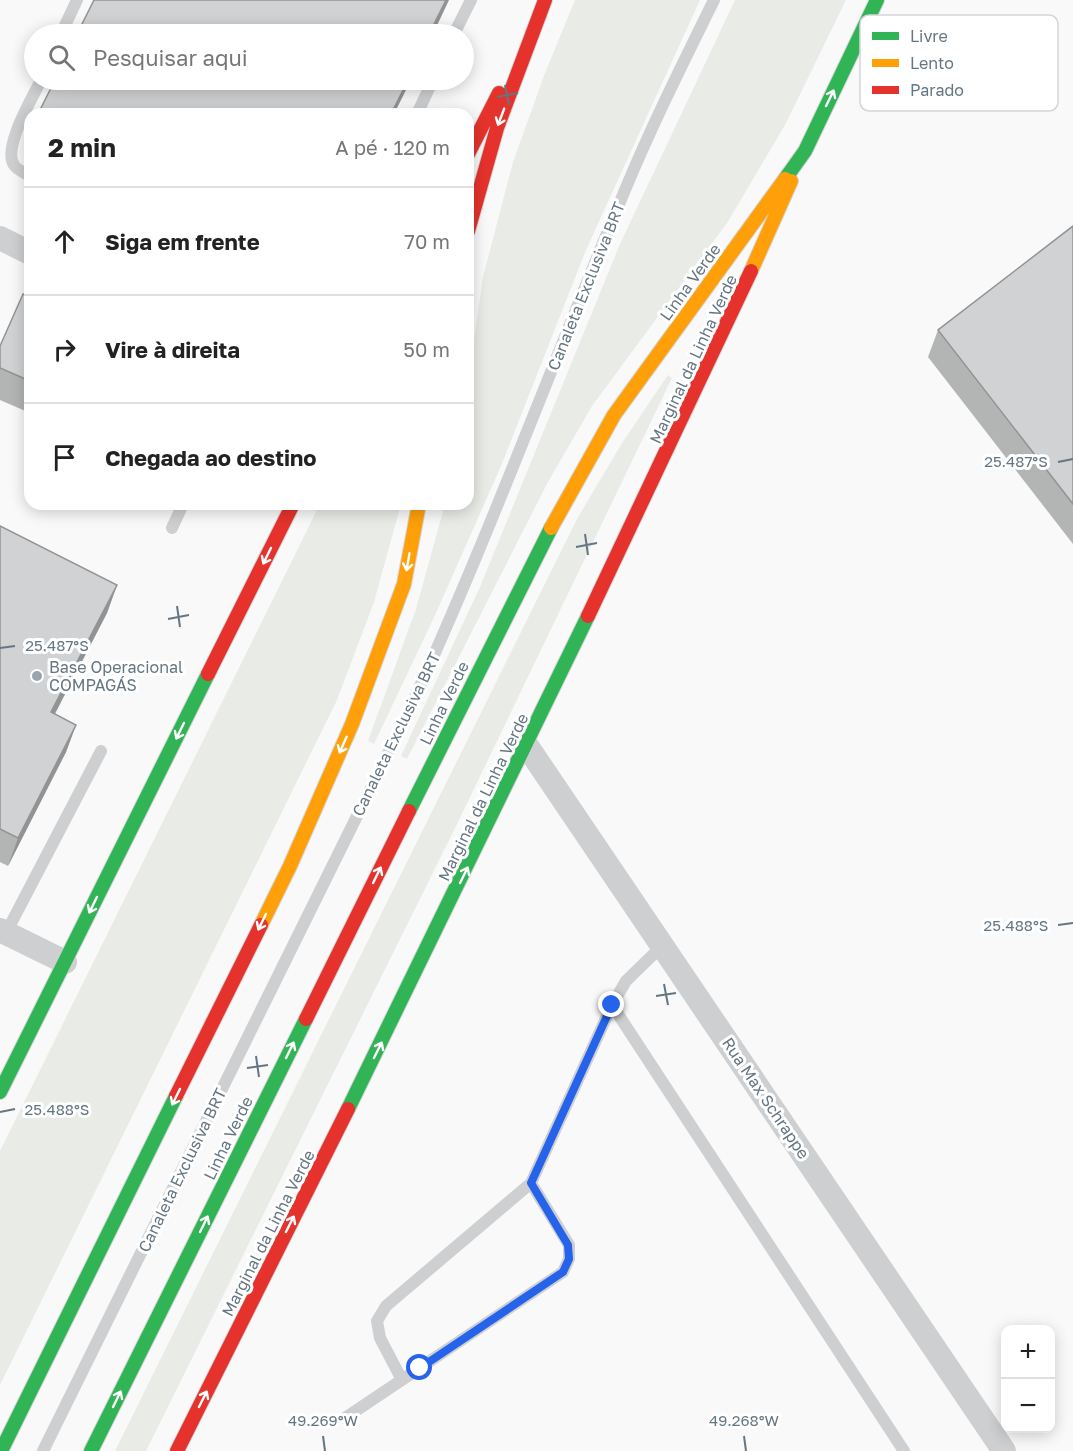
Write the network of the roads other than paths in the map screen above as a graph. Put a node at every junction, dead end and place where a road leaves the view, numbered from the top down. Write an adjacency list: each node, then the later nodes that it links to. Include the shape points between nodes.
1 (77, 0): 7 (lane)
2 (471, 0): 8 (lane)
3 (714, 0): 36 (lane, Canaleta Exclusiva BRT, via 626,189 445,632 405,719)
4 (877, 0): 6 (main road, Linha Verde, one-way to 4)
5 (544, 1): 15 (main road); 18 (main road, one-way to 18, via 497,128)
6 (870, 15)
7 (66, 24)
8 (459, 24)
9 (860, 36): 16 (main road, Linha Verde, one-way to 9)
10 (36, 90): 12 (lane)
11 (428, 90): 13 (lane)
12 (28, 108)
13 (420, 108)
14 (24, 116): 17 (lane, via 11,144 11,158)
15 (474, 142)
16 (805, 151): 25 (main road, Marginal da Linha Verde, via 747,285); 37 (main road, Linha Verde, one-way to 16, via 563,503 614,415)
17 (24, 172)
18 (474, 210)
19 (0, 238): 20 (street)
20 (24, 250)
21 (180, 510): 24 (lane)
22 (290, 510): 29 (main road, one-way to 29)
23 (418, 510): 35 (main road, one-way to 35, via 404,584 352,724 290,866)
24 (172, 528)
25 (527, 746): 28 (street, Rua Max Schrappe); 38 (main road, Marginal da Linha Verde, one-way to 25)
26 (101, 751): 27 (lane)
27 (3, 932): 29 (street)
28 (663, 945): 30 (lane, via 626,981); 40 (street, Rua Max Schrappe)
29 (65, 962): 31 (main road)
30 (612, 1005): 32 (lane); 39 (lane)
31 (0, 1092)
32 (531, 1183): 33 (lane, via 386,1306 378,1321 380,1338); 33 (lane, via 568,1245 569,1259 563,1272)
33 (402, 1380): 34 (lane)
34 (345, 1418)
35 (1, 1451)
36 (44, 1451)
37 (91, 1451)
38 (177, 1451)
39 (904, 1451)
40 (1004, 1451)

